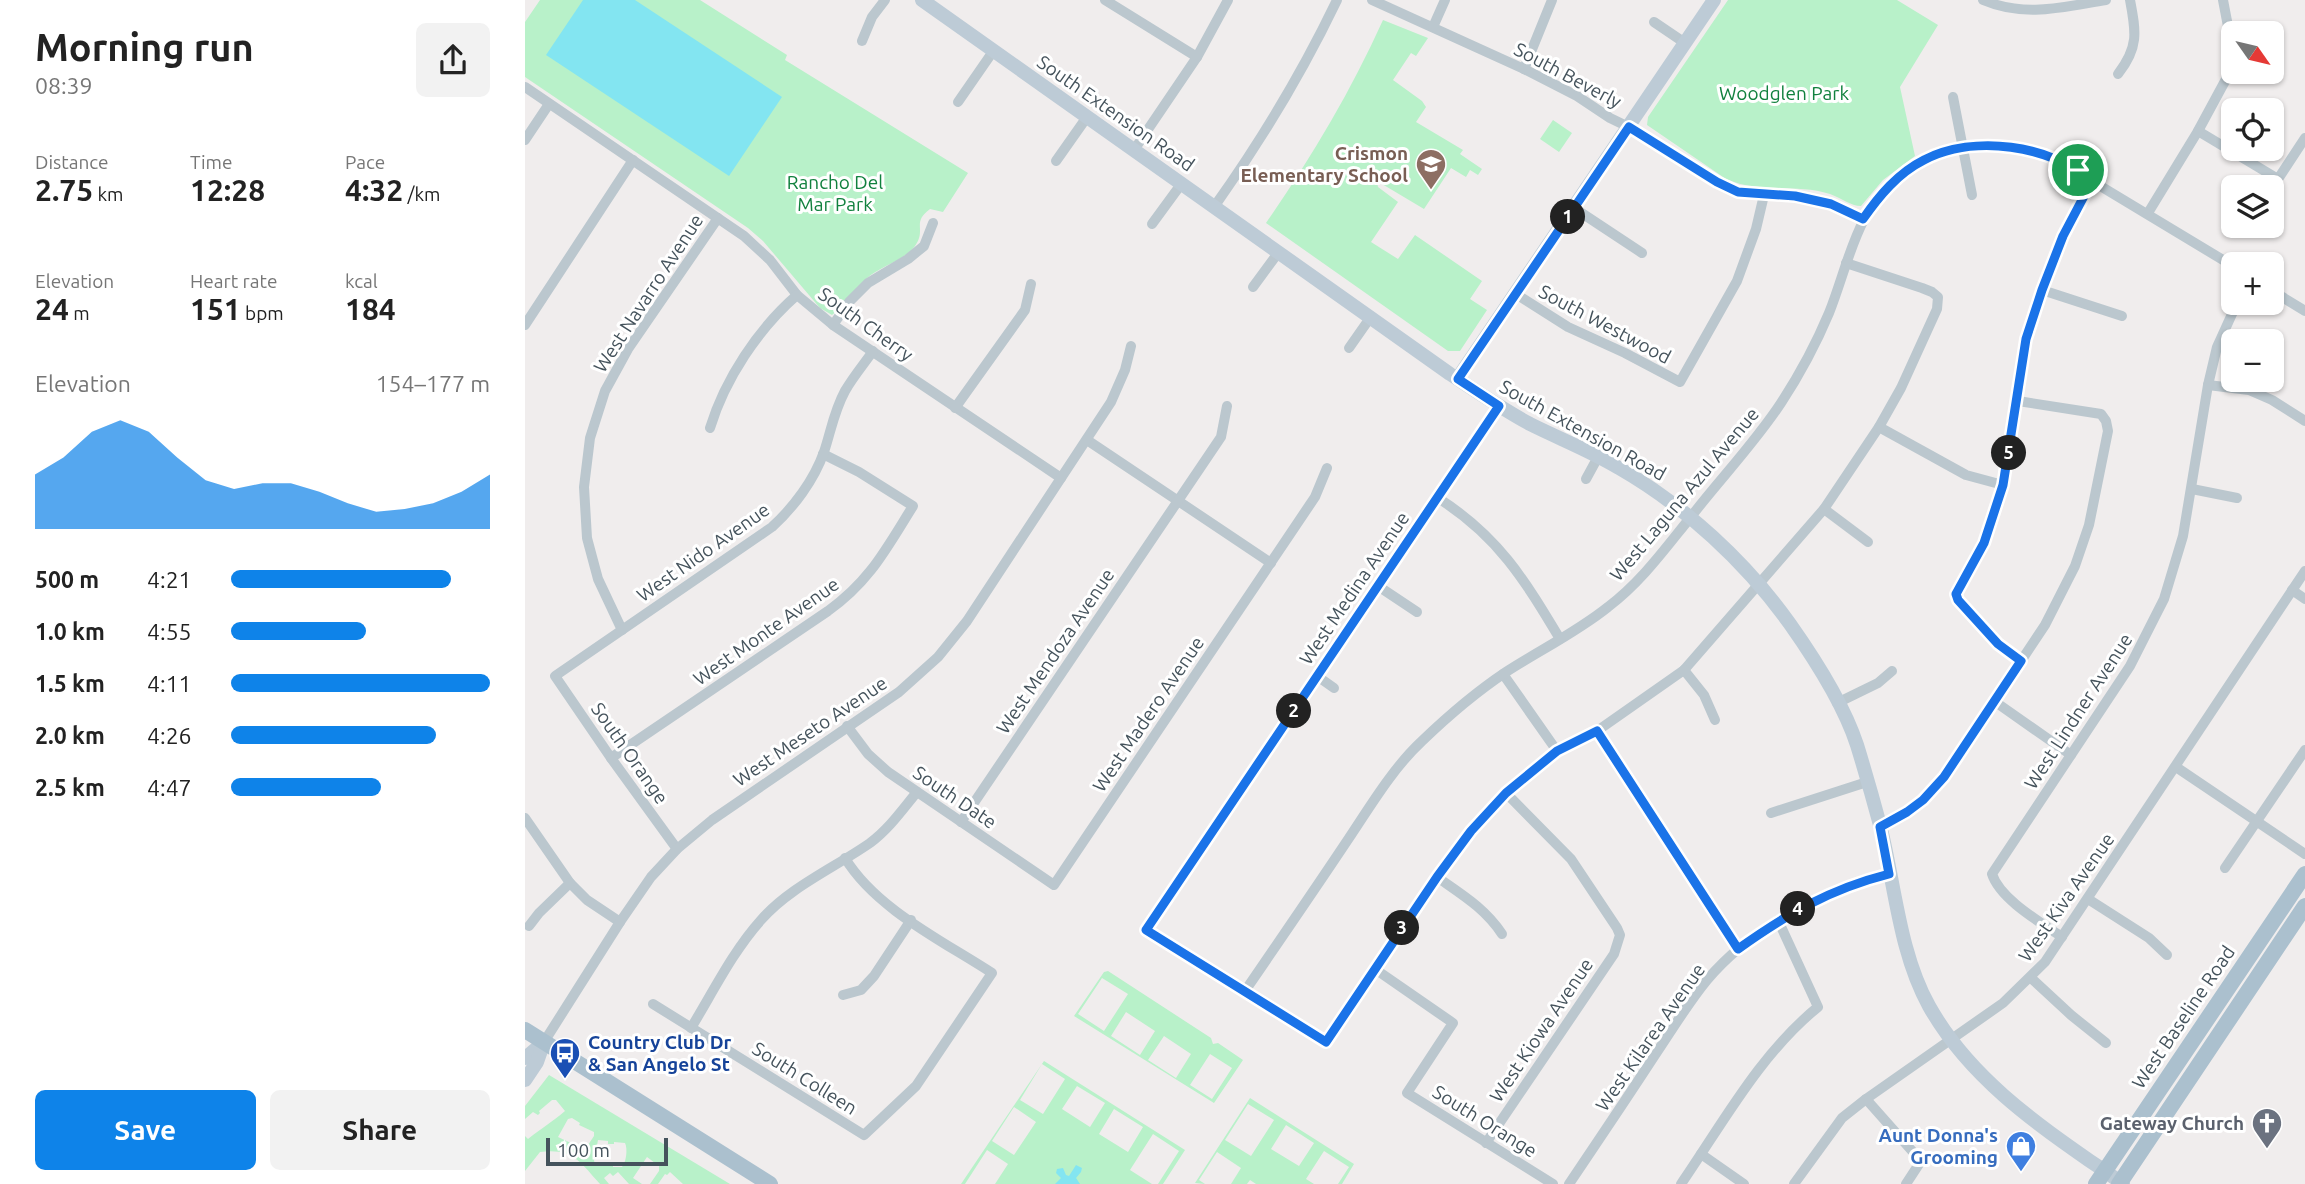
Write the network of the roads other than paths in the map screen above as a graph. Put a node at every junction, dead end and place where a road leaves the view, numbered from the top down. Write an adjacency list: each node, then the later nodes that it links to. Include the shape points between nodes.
1 (885, 0): 19 (street)
2 (922, 0): 21 (street, South Extension Road)
3 (1105, 0): 14 (street)
4 (1228, 0): 22 (street)
5 (1337, 0): 42 (street, via 1278,111)
6 (1372, 0): 18 (street, South Beverly)
7 (1445, 0): 18 (street)
8 (1552, 0): 23 (street)
9 (1714, 0): 20 (street)
10 (1983, 0): 15 (street, via 2002,8)
11 (2106, 0): 15 (street)
12 (2130, 0): 24 (street, via 2135,43)
13 (2223, 0): 31 (street, via 2231,70)
14 (1117, 3): 22 (street)
15 (2027, 10): 17 (street)
16 (1654, 22): 20 (street)
17 (2028, 24)
18 (1433, 27): 23 (street, South Beverly)
19 (862, 41)
20 (1685, 43): 30 (street)
21 (994, 50): 27 (street); 29 (street, South Extension Road)
22 (1198, 57): 35 (street)
23 (1524, 69): 30 (street, South Beverly)
24 (2118, 74)
25 (525, 87): 28 (street, South Cherry)
26 (1953, 97): 34 (street)
27 (958, 102)
28 (549, 104): 33 (street); 36 (street, South Cherry)
29 (1087, 117): 35 (street, South Extension Road); 37 (street)
30 (1629, 127): 40 (street, South Beverly, via 1717,182 1738,192); 43 (street)
31 (2198, 131): 32 (street, via 2278,179); 44 (street)
32 (2305, 138)
33 (525, 140)
34 (1963, 148): 38 (street, West Laguna Azul Avenue, via 2018,146 2060,160); 41 (street); 46 (street, West Laguna Azul Avenue, via 1924,159 1901,174)
35 (1133, 150): 39 (street, South Extension Road)
36 (633, 160): 45 (street, South Cherry); 63 (street)
37 (1056, 162)
38 (2092, 181): 44 (street, West Laguna Azul Avenue); 55 (street)
39 (1182, 183): 42 (street, South Extension Road); 48 (street)
40 (1764, 195): 46 (street, South Beverly, via 1831,204); 56 (street, South Westwood, via 1737,281 1680,382 1568,327)
41 (1972, 195)
42 (1215, 207): 49 (street, South Extension Road)
43 (1574, 208): 50 (street); 56 (street)
44 (2148, 213): 51 (street, West Laguna Azul Avenue)
45 (718, 218): 57 (street, South Cherry, via 770,260); 98 (street, West Navarro Avenue, via 628,349 605,391 590,438 584,487 587,538 598,579)
46 (1863, 219): 52 (street, West Laguna Azul Avenue)
47 (933, 223): 64 (street, via 924,246 868,283)
48 (1152, 224)
49 (1278, 253): 54 (street); 62 (street, South Extension Road)
50 (1642, 253)
51 (2221, 259)
52 (1846, 263): 75 (street, via 1938,297 1937,309); 89 (street, West Laguna Azul Avenue, via 1830,312 1804,367 1742,455)
53 (1031, 284): 73 (street, via 1024,310)
54 (1253, 287)
55 (2042, 290): 61 (street); 70 (street, via 2026,339)
56 (1516, 293): 68 (street)
57 (797, 295): 64 (street, South Cherry); 76 (street, via 773,316 741,363 717,404)
58 (2284, 298): 59 (street)
59 (2305, 311)
60 (2232, 315): 69 (street, West Lindner Avenue, via 2217,347)
61 (2122, 316)
62 (1370, 318): 66 (street); 68 (street, South Extension Road)
63 (525, 324)
64 (833, 326): 67 (street, South Cherry)
65 (1131, 346): 77 (street, West Meseto Avenue, via 1111,402)
66 (1349, 348)
67 (873, 351): 73 (street, South Cherry); 78 (street, West Nido Avenue, via 845,391)
68 (1458, 379): 72 (street, South Extension Road)
69 (2208, 385): 74 (street, via 2249,390); 84 (street, West Lindner Avenue)
70 (2018, 401): 83 (street); 100 (street, via 2101,414 2108,431 2075,566)
71 (1227, 406): 87 (street, West Mendoza Avenue, via 1221,437)
72 (1499, 406): 79 (street, South Extension Road); 85 (street, West Medina Avenue)
73 (955, 408): 81 (street, South Cherry)
74 (2305, 421)
75 (1879, 427): 83 (street, via 1966,475); 88 (street)
76 (710, 428)
77 (1087, 440): 81 (street, West Meseto Avenue); 87 (street)
78 (823, 454): 98 (street, West Nido Avenue, via 805,489 772,527); 115 (street, West Monte Avenue, via 913,506 868,577 851,595)
79 (1598, 457): 82 (street); 89 (street, South Extension Road)
80 (1327, 467): 91 (street, West Madero Avenue, via 1315,497)
81 (1061, 478): 110 (street, West Meseto Avenue, via 967,621 937,657 899,692)
82 (1586, 479)
83 (2003, 485): 100 (street, via 1984,543 1956,594 1989,635)
84 (2192, 489): 86 (street); 114 (street, West Lindner Avenue, via 2180,547 2159,610 2130,666)
85 (1438, 498): 94 (street, West Medina Avenue); 99 (street, via 1494,543 1528,586)
86 (2237, 498)
87 (1178, 500): 91 (street); 122 (street, West Mendoza Avenue)
88 (1824, 509): 90 (street); 93 (street)
89 (1690, 517): 93 (street, South Extension Road); 99 (street, West Laguna Azul Avenue, via 1636,585)
90 (1868, 542)
91 (1271, 564): 133 (street, West Madero Avenue)
92 (2305, 571): 95 (street, West Kiva Avenue)
93 (1758, 585): 101 (street); 108 (street, South Extension Road, via 1790,624)
94 (1378, 586): 97 (street); 105 (street, West Medina Avenue)
95 (2292, 590): 96 (street); 116 (street, West Kiva Avenue)
96 (2305, 599)
97 (1417, 612)
98 (622, 630): 104 (street, West Nido Avenue)
99 (1560, 639): 103 (street, West Laguna Azul Avenue)
100 (2021, 661): 107 (street)
101 (1685, 670): 109 (street); 111 (street)
102 (1892, 671): 108 (street)
103 (1503, 674): 113 (street); 147 (street, West Laguna Azul Avenue, via 1419,743 1382,789)
104 (555, 676): 115 (street, South Orange)
105 (1317, 676): 106 (street); 147 (street, West Medina Avenue, via 1146,930)
106 (1334, 688)
107 (1994, 701): 114 (street); 124 (street, via 1944,777 1915,806)
108 (1837, 703): 117 (street, South Extension Road, via 1856,743)
109 (1715, 720)
110 (847, 726): 118 (street, South Date, via 868,754); 125 (street, West Meseto Avenue)
111 (1597, 731): 113 (street); 142 (street)
112 (2305, 750): 123 (street)
113 (1557, 751): 119 (street)
114 (2071, 755): 141 (street, West Lindner Avenue, via 1992,874 1994,883 2017,906)
115 (611, 758): 125 (street, South Orange)
116 (2176, 767): 123 (street); 134 (street, West Kiva Avenue)
117 (1867, 782): 120 (street); 124 (street, South Extension Road)
118 (917, 792): 122 (street, South Date); 127 (street, via 892,822)
119 (1506, 793): 131 (street); 159 (street, West Kiowa Avenue, via 1571,859 1620,935 1614,954)
120 (1771, 813)
121 (525, 818): 132 (street)
122 (961, 822): 133 (street, South Date)
123 (2256, 822): 126 (street); 128 (street)
124 (1880, 827): 129 (street, South Extension Road)
125 (677, 849): 138 (street, West Meseto Avenue)
126 (2305, 854)
127 (845, 858): 136 (street, via 864,885); 151 (street, via 762,919)
128 (2225, 868)
129 (1889, 874): 137 (street, West Kilarea Avenue, via 1819,897); 153 (street, South Extension Road, via 1912,963 1929,1005)
130 (2305, 874): 143 (main road, West Baseline Road)
131 (1437, 877): 140 (street, via 1478,905); 145 (street)
132 (570, 883): 138 (street); 139 (street)
133 (1054, 885)
134 (2088, 899): 141 (street, West Kiva Avenue); 144 (street)
135 (2305, 906): 150 (main road, West Baseline Road)
136 (911, 920): 148 (street, via 874,976 861,989); 151 (street, South Colleen, via 992,973 916,1086 864,1135)
137 (1778, 920): 142 (street, West Kilarea Avenue); 160 (street, via 1818,1007 1793,1027 1769,1056)
138 (620, 922): 154 (street, West Meseto Avenue)
139 (529, 926)
140 (1502, 934)
141 (2062, 937): 146 (street, West Kiva Avenue)
142 (1738, 949): 165 (street, West Kilarea Avenue, via 1707,980)
143 (2251, 954): 150 (main road, via 2240,985 2221,1014); 161 (main road, West Baseline Road)
144 (2167, 955)
145 (1375, 969): 147 (street, via 1326,1042); 159 (street, South Orange, via 1453,1023 1407,1093)
146 (2031, 978): 153 (street, West Kiva Avenue); 155 (street)
147 (1245, 991)
148 (843, 995)
149 (653, 1004): 151 (street, South Colleen)
150 (2225, 1027): 162 (main road, West Baseline Road)
151 (691, 1028)
152 (525, 1030): 154 (main road)
153 (1952, 1040): 158 (street, West Kiva Avenue); 161 (street, South Extension Road, via 2015,1108)
154 (544, 1042): 156 (street); 157 (street); 163 (main road)
155 (2106, 1043)
156 (525, 1058)
157 (525, 1080)
158 (1866, 1099): 168 (street, West Kiva Avenue, via 1842,1118); 169 (street, via 1921,1161)
159 (1486, 1143): 164 (street, South Orange)
160 (1701, 1154): 166 (street); 167 (street)
161 (2101, 1178): 162 (street, South Extension Road)
162 (2121, 1183)
163 (770, 1184)
164 (1553, 1184)
165 (1569, 1184)
166 (1681, 1184)
167 (1744, 1184)
168 (1794, 1184)
169 (1906, 1184)

